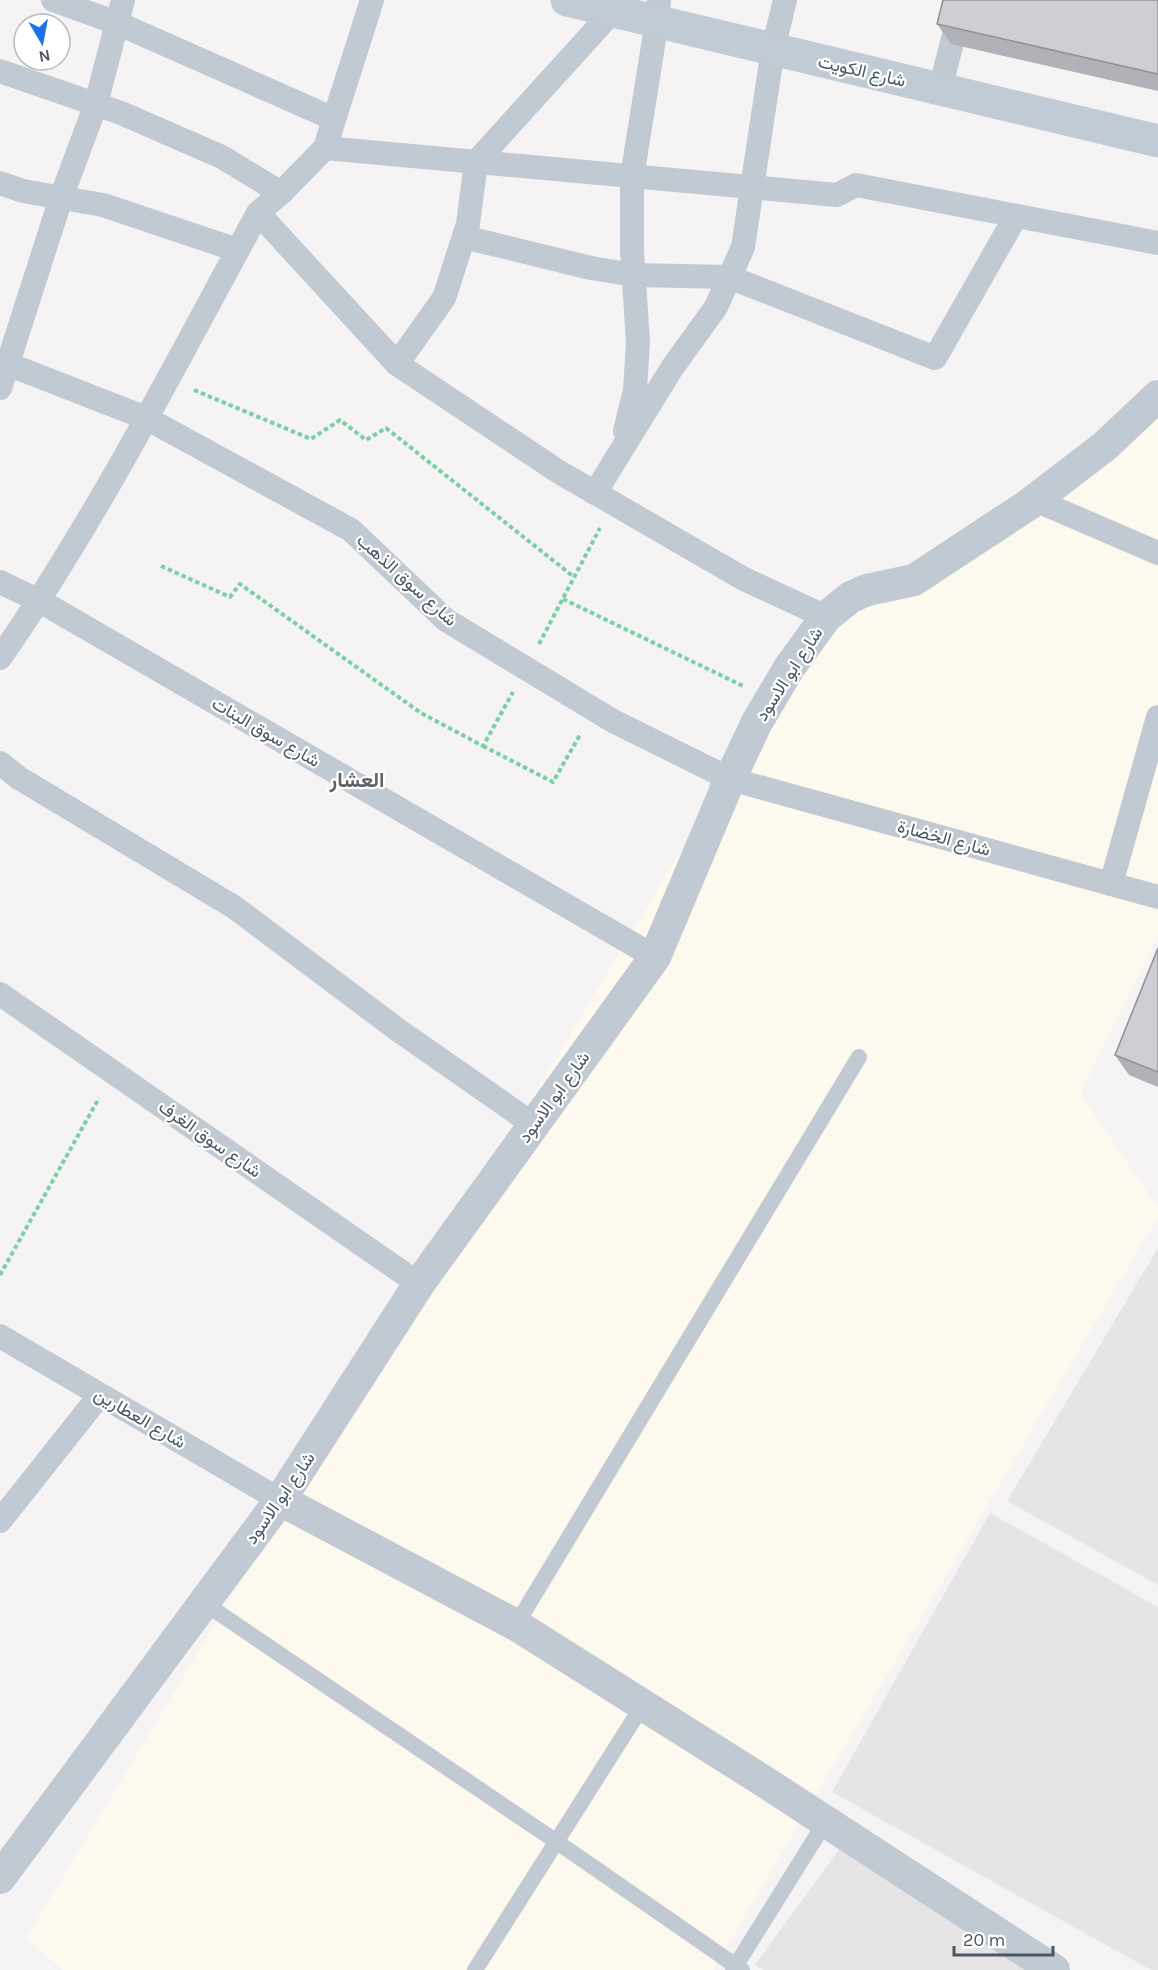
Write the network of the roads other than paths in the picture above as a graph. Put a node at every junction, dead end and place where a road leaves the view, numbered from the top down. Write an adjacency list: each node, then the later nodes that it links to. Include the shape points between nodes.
1 (53, 0): 9 (street)
2 (123, 0): 9 (street)
3 (372, 0): 14 (street)
4 (567, 0): 7 (main road, شارع الكويت)
5 (785, 0): 10 (street)
6 (963, 0): 12 (street)
7 (613, 11): 8 (main road, شارع الكويت); 17 (street)
8 (658, 11): 10 (main road, شارع الكويت); 18 (street)
9 (117, 23): 13 (street); 14 (street)
10 (773, 49): 12 (main road, شارع الكويت); 20 (street)
11 (0, 71): 13 (street)
12 (940, 89): 15 (main road, شارع الكويت)
13 (96, 104): 21 (street, via 222,158); 22 (street)
14 (334, 120): 16 (street)
15 (1158, 141)
16 (325, 148): 17 (street); 21 (street)
17 (476, 162): 18 (street); 25 (street)
18 (632, 177): 20 (street); 28 (street)
19 (0, 183): 22 (street)
20 (753, 188): 24 (street, via 837,195 856,185); 29 (street, via 743,247)
21 (281, 193): 23 (street)
22 (61, 198): 27 (street, via 103,205); 30 (street)
23 (258, 213): 27 (street); 31 (street)
24 (1016, 216): 26 (street); 29 (street, via 935,358)
25 (464, 237): 28 (street); 31 (street, via 444,298)
26 (1158, 243)
27 (237, 250): 34 (street)
28 (634, 275): 29 (street); 35 (street, via 638,342 635,390)
29 (729, 277): 35 (street, via 716,307 672,368)
30 (4, 363): 32 (street); 34 (street, شارع سوق الذهب)
31 (397, 364): 36 (street)
32 (0, 387)
33 (1156, 400): 37 (street, شارع ابو الاسود)
34 (146, 418): 40 (street); 45 (street, شارع سوق الذهب, via 351,530 446,620 595,710)
35 (621, 451): 36 (street)
36 (604, 498): 41 (street, via 744,579)
37 (1035, 500): 38 (street); 41 (street, شارع ابو الاسود, via 914,580 859,593)
38 (1158, 553)
39 (0, 582): 40 (street, شارع سوق البنات)
40 (40, 601): 42 (street); 48 (street, شارع سوق البنات)
41 (826, 617): 45 (street, شارع ابو الاسود, via 789,668)
42 (0, 658)
43 (1158, 717): 46 (street)
44 (0, 763): 51 (street, via 234,907 398,1030)
45 (730, 779): 46 (street, شارع الخضارة); 48 (street, شارع ابو الاسود)
46 (1112, 884): 47 (street, شارع الخضارة)
47 (1158, 897)
48 (655, 957): 51 (street, شارع ابو الاسود)
49 (0, 994): 52 (street, شارع سوق الغرف)
50 (859, 1057): 58 (lane)
51 (534, 1125): 52 (street, شارع ابو الاسود)
52 (419, 1284): 55 (street, شارع ابو الاسود)
53 (0, 1335): 54 (street, شارع العطارين)
54 (100, 1395): 55 (street, شارع العطارين); 56 (street)
55 (280, 1500): 57 (street, شارع ابو الاسود); 58 (street)
56 (0, 1521)
57 (204, 1603): 61 (lane); 62 (street, شارع ابو الاسود)
58 (516, 1625): 59 (street)
59 (643, 1705): 60 (street); 61 (lane)
60 (826, 1821): 63 (lane); 65 (street)
61 (556, 1842): 63 (lane); 64 (lane)
62 (0, 1878)
63 (737, 1969)
64 (475, 1970)
65 (1054, 1970)

